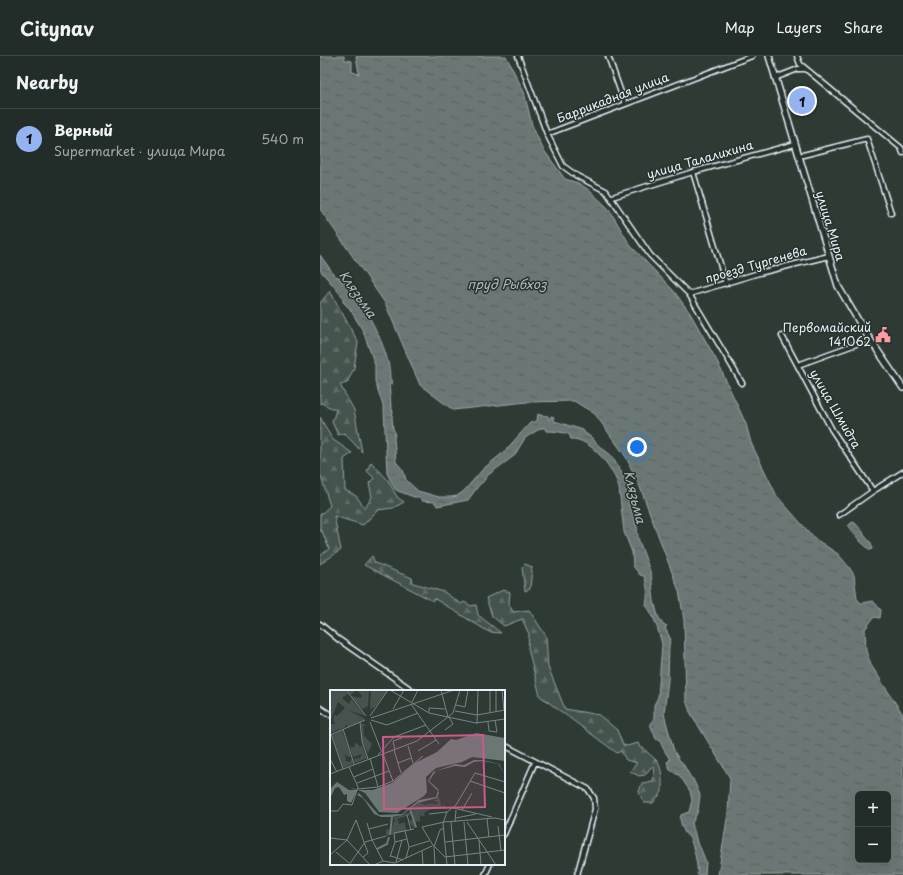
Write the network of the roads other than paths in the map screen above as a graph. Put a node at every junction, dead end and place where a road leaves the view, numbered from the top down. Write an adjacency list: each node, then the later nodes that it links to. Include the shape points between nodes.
1 (518, 56): 9 (street)
2 (608, 56): 8 (street)
3 (752, 56): 8 (street, Баррикадная улица)
4 (769, 56): 7 (street, улица Мира)
5 (798, 56): 6 (street, via 800,64)
6 (806, 69): 7 (street, via 798,69); 11 (street, via 901,148)
7 (775, 78): 10 (street, улица Мира)
8 (625, 104): 9 (street, Баррикадная улица)
9 (548, 134): 14 (street, via 563,166)
10 (795, 144): 12 (street, улица Мира); 13 (street, улица Талалихина)
11 (903, 153)
12 (799, 156): 15 (street, via 867,140); 16 (street, улица Мира)
13 (693, 172): 14 (street, улица Талалихина); 17 (street)
14 (612, 197): 18 (street, via 650,255)
15 (892, 213)
16 (828, 256): 17 (street, проезд Тургенева); 20 (street, улица Мира, via 838,286)
17 (726, 284): 18 (street, проезд Тургенева)
18 (689, 294): 22 (street)
19 (782, 336): 21 (street, улица Шмидта)
20 (870, 339): 21 (street); 23 (street, улица Мира)
21 (798, 365): 25 (street, улица Шмидта, via 832,430)
22 (742, 383)
23 (903, 388)
24 (903, 472): 25 (street)
25 (873, 491): 26 (street)
26 (839, 515)
27 (320, 624): 28 (street)
28 (413, 690)
29 (320, 708): 30 (street)
30 (330, 714)
31 (505, 746): 32 (street)
32 (535, 762): 33 (street); 36 (street, via 588,789 594,798 595,809)
33 (505, 832)
34 (490, 865): 35 (street)
35 (485, 875)
36 (577, 875)

